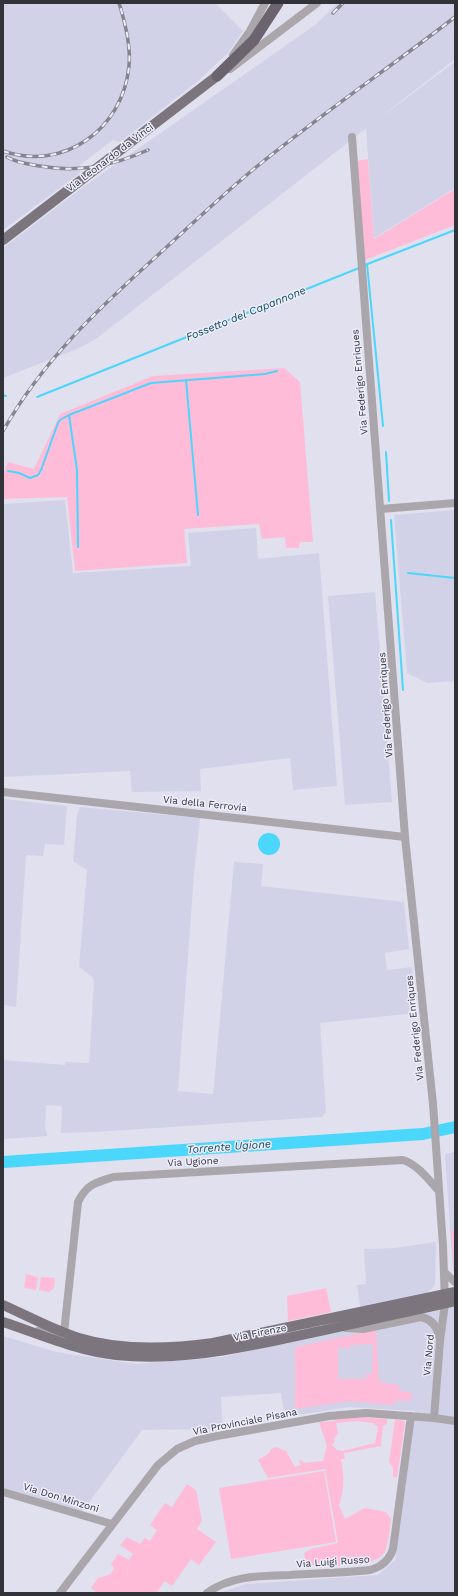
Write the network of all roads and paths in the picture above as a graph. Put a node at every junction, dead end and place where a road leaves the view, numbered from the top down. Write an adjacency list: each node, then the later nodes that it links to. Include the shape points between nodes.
1 (265, 3): 4 (street, Via Leonardo da Vinci, via 250,31)
2 (278, 3): 4 (highway, via 254,40)
3 (317, 3): 4 (street, Via Leonardo da Vinci, via 252,53)
4 (217, 76): 6 (main road, Via Leonardo da Vinci)
5 (352, 136): 8 (street, Via Federigo Enriques)
6 (3, 240)
7 (455, 504): 8 (street)
8 (381, 509): 10 (street, Via Federigo Enriques)
9 (3, 792): 10 (street, Via della Ferrovia)
10 (405, 837): 11 (street, Via Federigo Enriques, via 433,1104)
11 (439, 1191): 12 (street, Via Federigo Enriques); 19 (street, Via Ugione, via 417,1167 403,1160 113,1177 94,1183 85,1190 78,1202)
12 (444, 1272): 13 (street); 14 (street, Via Federigo Enriques)
13 (455, 1282)
14 (450, 1298): 17 (main road, Via Firenze); 19 (main road, Via Firenze, via 187,1346 126,1346 90,1341); 20 (street, Via Nord)
15 (3, 1305): 19 (main road, Via Firenze)
16 (3, 1322): 18 (main road, Via Firenze)
17 (339, 1328): 18 (main road, Via Firenze, via 220,1352 165,1357 115,1355 86,1350); 20 (street, Via Firenze, via 362,1329 421,1317 433,1323)
18 (32, 1331): 19 (street, Via Firenze)
19 (64, 1332)
20 (440, 1341): 22 (street, Via Nord)
21 (411, 1416): 22 (street, Via Provinciale Pisana); 25 (street, Via Provinciale Pisana, via 366,1413 330,1416 195,1442 176,1449 158,1465); 27 (street, Via Luigi Russo, via 392,1549 386,1562 370,1570 233,1580)
22 (434, 1418): 23 (street, Via Provinciale Pisana)
23 (455, 1421)
24 (3, 1492): 25 (street, Via Don Minzoni)
25 (112, 1524): 26 (street, Via Provinciale Pisana)
26 (60, 1593)
27 (207, 1593)

